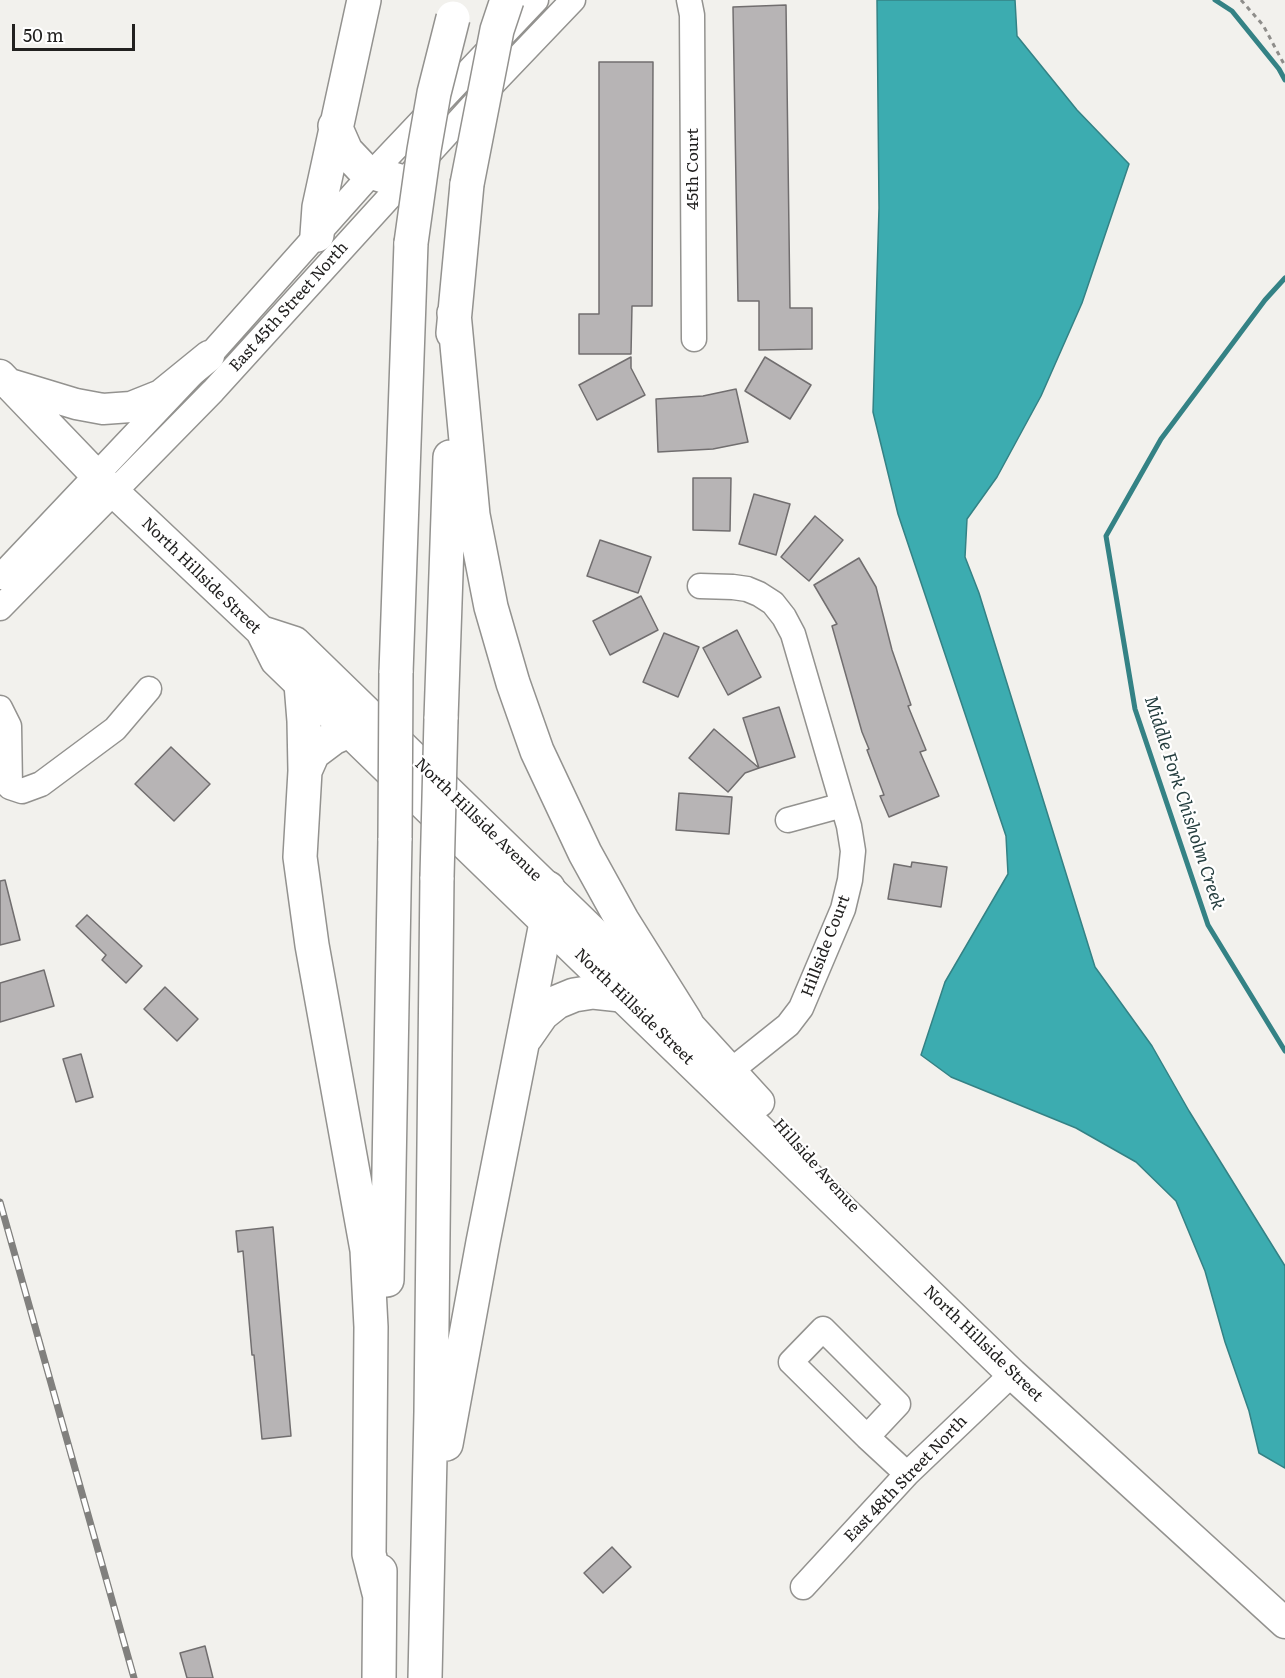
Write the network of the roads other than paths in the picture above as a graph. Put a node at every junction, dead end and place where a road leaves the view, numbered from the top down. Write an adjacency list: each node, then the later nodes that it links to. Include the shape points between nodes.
1 (364, 0): 7 (highway)
2 (507, 0): 10 (highway, bridge, via 497,30 467,184)
3 (536, 0): 8 (street, East 45th Street North)
4 (573, 0): 8 (street, East 45th Street North)
5 (689, 0): 11 (street, 45th Court)
6 (456, 9): 37 (highway, bridge, via 434,93 411,243 396,673)
7 (335, 126): 8 (highway, via 346,151 364,170); 9 (highway)
8 (388, 177): 9 (street, East 45th Street North); 14 (street, East 45th Street North, via 213,391)
9 (316, 235): 12 (street, East 45th Street North)
10 (454, 313): 29 (highway, via 473,515 491,606 513,682 537,751 585,853); 38 (highway, bridge, via 437,876)
11 (694, 339)
12 (209, 356): 13 (main road, via 161,395 131,407 103,409 76,404); 14 (street, East 45th Street North)
13 (4, 379): 14 (main road, North Hillside Street)
14 (106, 484): 15 (street, East 45th Street North); 17 (street, East 45th Street North); 18 (main road, North Hillside Street)
15 (0, 577)
16 (700, 586): 24 (street, Hillside Court, via 747,589 773,603 784,616 793,634)
17 (0, 608)
18 (261, 631): 19 (main road, North Hillside Street, via 276,660); 22 (main road, North Hillside Avenue, via 295,642)
19 (301, 684): 22 (main road, North Hillside Street); 23 (highway)
20 (149, 689): 21 (street, via 115,729 41,784 22,791 10,787 9,726)
21 (0, 708)
22 (364, 728): 23 (highway, via 333,738 313,753); 26 (main road, North Hillside Avenue); 27 (main road, North Hillside Street)
23 (304, 771): 37 (highway, via 300,857 367,1250 369,1554)
24 (843, 805): 25 (street); 31 (street, Hillside Court, via 853,851 850,880 843,909 812,986 788,1025)
25 (788, 820)
26 (548, 888): 27 (highway); 29 (main road, North Hillside Avenue)
27 (546, 923): 28 (main road, North Hillside Street); 30 (highway)
28 (621, 995): 30 (highway, via 593,992 557,1002 542,1014); 31 (main road, North Hillside Street)
29 (686, 1022): 31 (main road, Hillside Avenue)
30 (525, 1038): 38 (highway, via 449,1425)
31 (722, 1078): 32 (main road, Hillside Avenue)
32 (946, 1309): 33 (main road, North Hillside Street)
33 (1012, 1374): 35 (street, East 48th Street North); 39 (main road, North Hillside Street)
34 (867, 1437): 34 (street, via 791,1362 823,1329 898,1404); 35 (street)
35 (907, 1474): 36 (street, East 48th Street North)
36 (803, 1587)
37 (379, 1593): 40 (highway)
38 (426, 1606): 41 (highway)
39 (1285, 1623)
40 (379, 1678)
41 (425, 1678)

